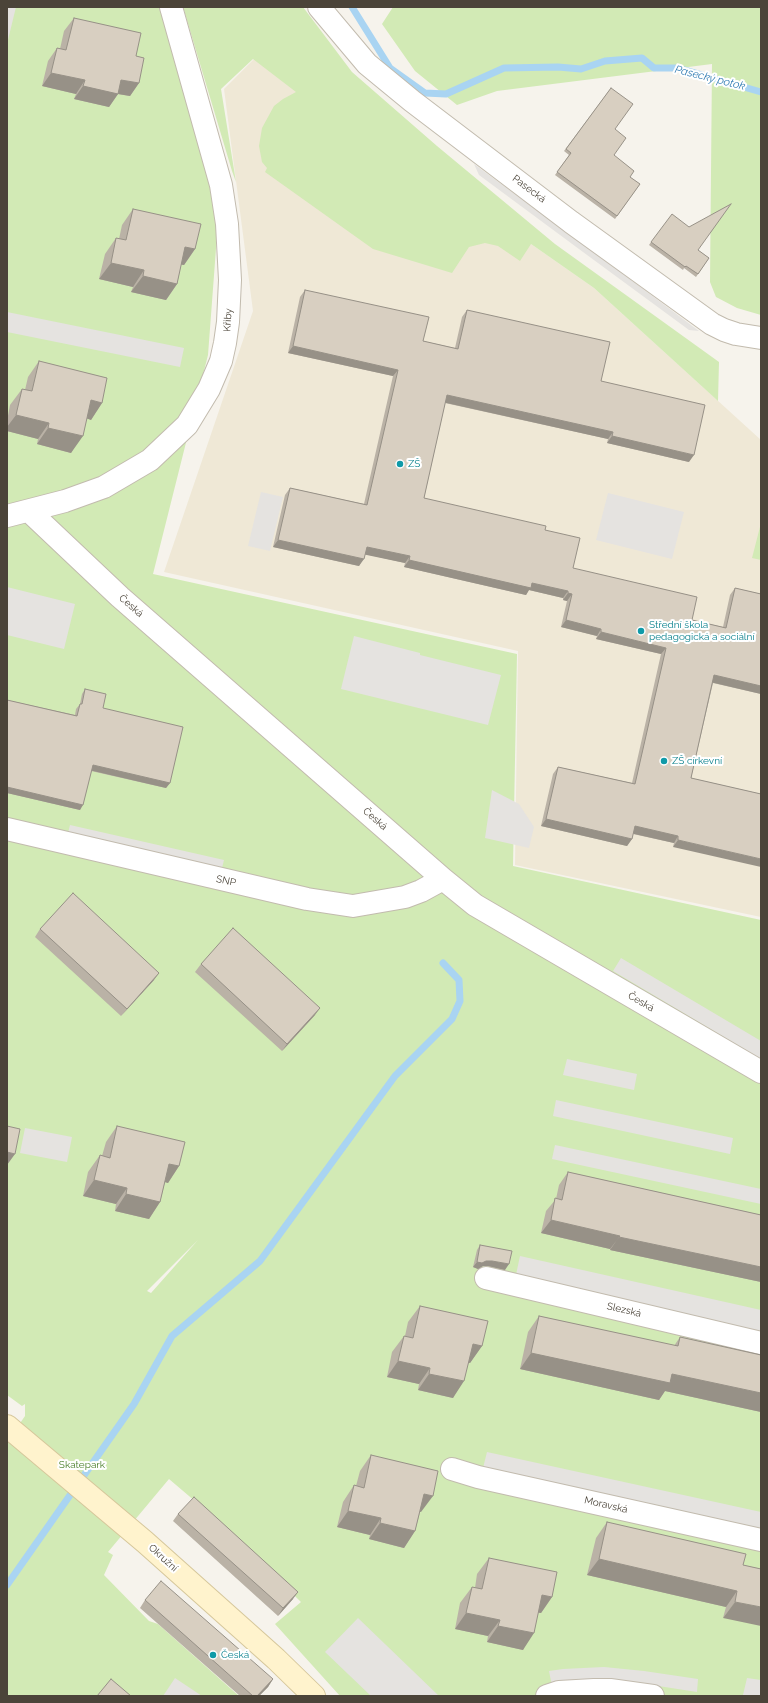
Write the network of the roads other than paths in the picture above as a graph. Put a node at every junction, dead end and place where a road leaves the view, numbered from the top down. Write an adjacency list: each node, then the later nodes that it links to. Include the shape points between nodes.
1 (171, 7): 4 (street, Křiby, via 221,186 227,224 230,280 228,322 222,355 209,389 187,425 150,460 104,487 65,502)
2 (319, 7): 3 (street, Pasecká, via 368,64 412,101 571,222 712,324 736,334)
3 (761, 338)
4 (28, 511): 5 (street, Křiby); 7 (street, Česká, via 120,597)
5 (7, 516)
6 (7, 829): 7 (street, SNP, via 284,894 353,906 405,897)
7 (443, 879): 8 (street, Česká, via 475,905)
8 (761, 1072)
9 (486, 1278): 10 (street, Slezská)
10 (761, 1343)
11 (7, 1426): 14 (street, Okružní, via 145,1542)
12 (452, 1469): 13 (street, Moravská)
13 (761, 1540)
14 (314, 1696)
15 (547, 1696): 16 (street, via 559,1692 610,1690)
16 (653, 1696)

